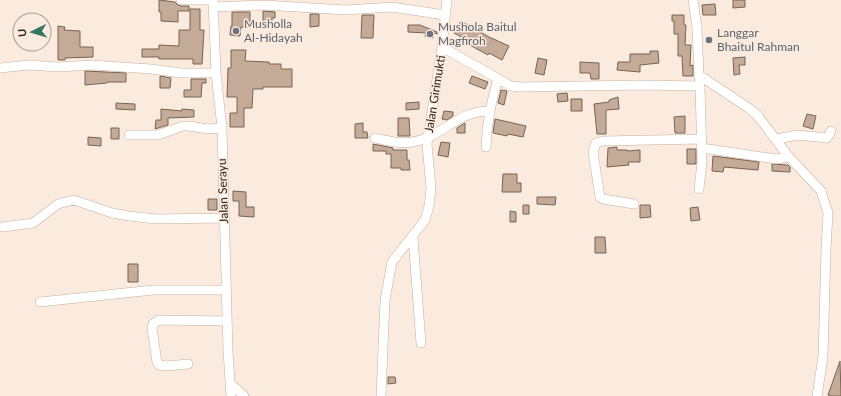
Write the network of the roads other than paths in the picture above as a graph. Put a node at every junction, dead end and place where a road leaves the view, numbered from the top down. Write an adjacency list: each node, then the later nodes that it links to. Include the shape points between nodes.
1 (181, 0): 4 (street)
2 (447, 0): 5 (street, Jalan Girimukti)
3 (693, 0): 9 (street)
4 (212, 2): 5 (street, via 346,10 392,8); 8 (street, Jalan Serayu)
5 (445, 15): 6 (street, Jalan Girimukti)
6 (442, 47): 10 (street); 17 (street, Jalan Girimukti)
7 (0, 68): 8 (street, via 92,65 150,68 181,73)
8 (216, 73): 13 (street, Jalan Serayu)
9 (699, 75): 11 (street); 18 (street, via 750,109)
10 (498, 79): 11 (street, via 511,86 520,87); 12 (street)
11 (700, 86): 19 (street)
12 (489, 111): 17 (street, via 469,113); 20 (street)
13 (222, 128): 15 (street, via 183,126 158,135); 24 (street, Jalan Serayu)
14 (831, 131): 18 (street, via 827,138 798,135)
15 (129, 135)
16 (375, 138): 17 (street, via 404,143)
17 (428, 138): 26 (street, Jalan Girimukti, via 431,188 429,206 425,220)
18 (776, 139): 21 (street)
19 (702, 143): 21 (street, via 776,159); 22 (street); 23 (street, via 596,143 594,152 600,197)
20 (486, 147)
21 (790, 157): 36 (street, via 821,191 828,213 823,357)
22 (699, 189)
23 (634, 204)
24 (224, 218): 25 (street, via 156,219 129,216 74,200 58,204 33,223); 27 (street, Jalan Serayu)
25 (3, 227)
26 (412, 238): 30 (street); 35 (street, Jalan Girimukti, via 392,262 390,271 385,300)
27 (226, 290): 28 (street, via 153,290); 29 (street, Jalan Serayu)
28 (40, 302)
29 (227, 321): 31 (street, via 159,320 154,324 152,328 157,362 167,366); 32 (street, Jalan Serayu)
30 (421, 342)
31 (188, 364)
32 (230, 383): 33 (street, Jalan Serayu); 34 (street)
33 (231, 396)
34 (244, 396)
35 (381, 396)
36 (816, 396)

